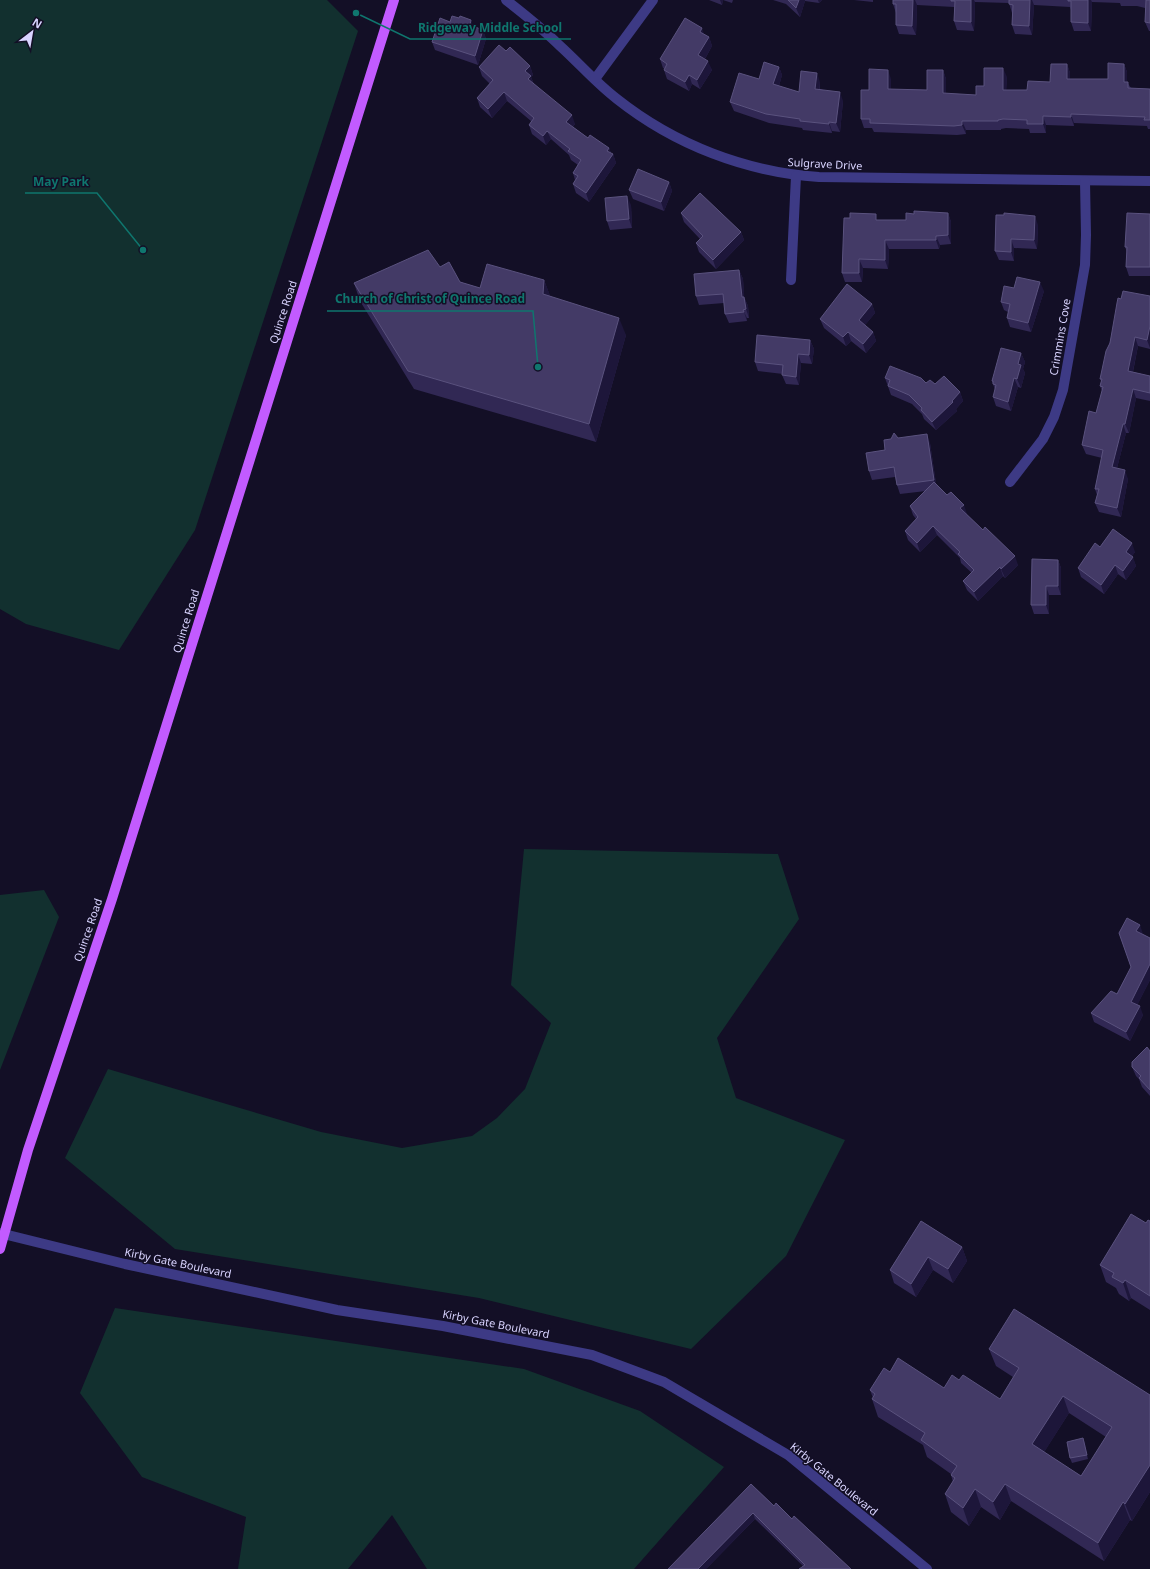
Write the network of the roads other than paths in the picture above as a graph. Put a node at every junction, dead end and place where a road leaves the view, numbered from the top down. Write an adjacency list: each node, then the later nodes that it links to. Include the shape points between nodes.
1 (394, 0): 10 (main road, Quince Road, via 112,899)
2 (506, 0): 4 (street, Sulgrave Drive)
3 (653, 0): 4 (street)
4 (595, 79): 5 (street, Sulgrave Drive, via 635,113 686,143 733,161)
5 (796, 176): 6 (street, Sulgrave Drive); 8 (street)
6 (1085, 181): 7 (street, Sulgrave Drive); 9 (street, Crimmins Cove, via 1085,264 1063,390 1044,439)
7 (1150, 181)
8 (791, 280)
9 (1010, 482)
10 (2, 1233): 11 (main road, Quince Road); 12 (street, Kirby Gate Boulevard, via 125,1264 337,1310 443,1326 592,1355 664,1382 788,1455)
11 (0, 1249)
12 (927, 1569)

